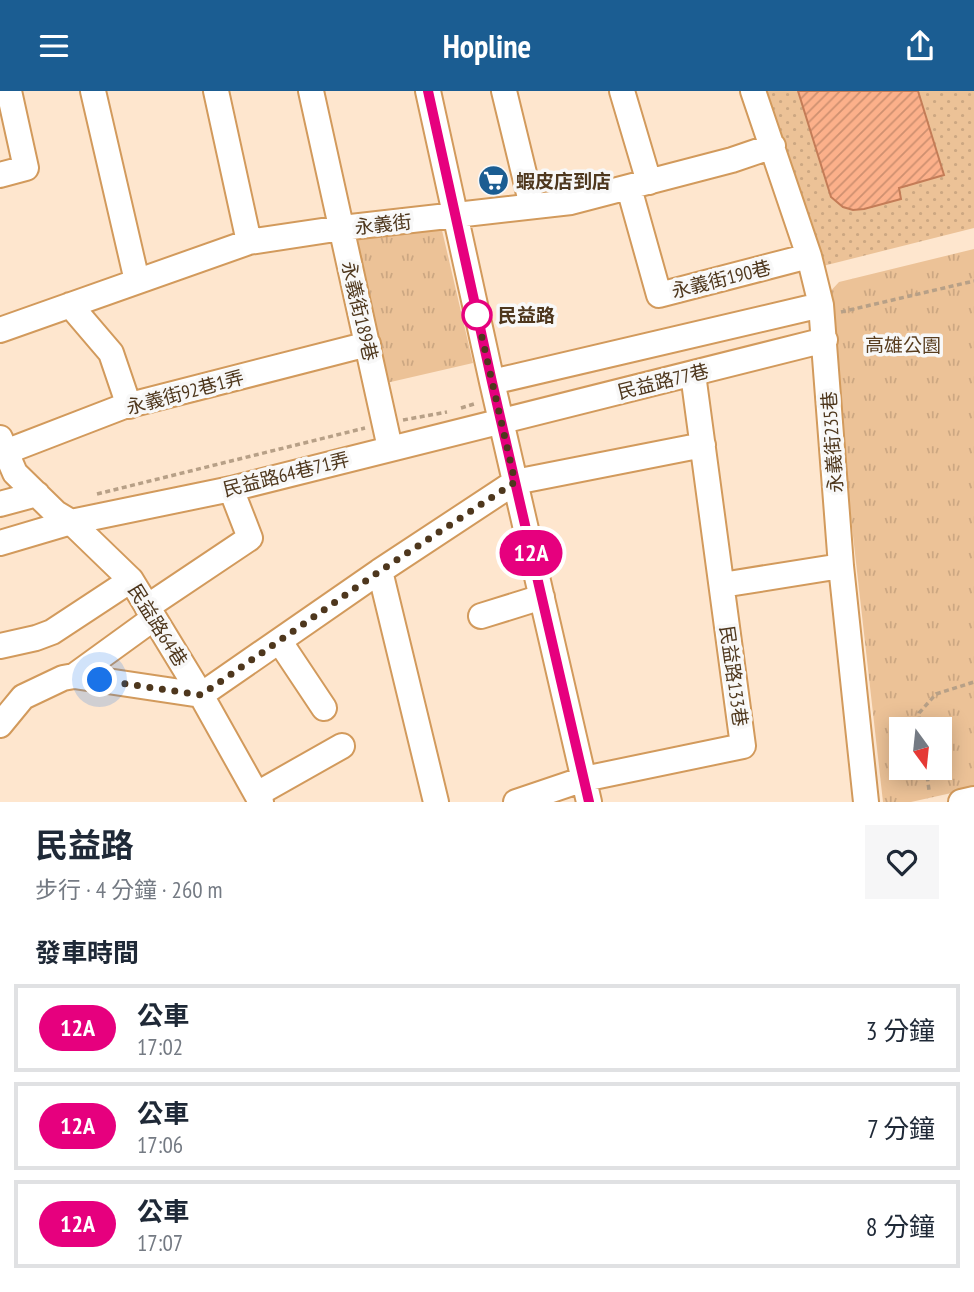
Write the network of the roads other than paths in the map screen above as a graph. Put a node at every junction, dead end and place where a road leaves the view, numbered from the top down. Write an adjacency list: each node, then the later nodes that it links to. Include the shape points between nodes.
1 (9, 91): 10 (street, via 26,168)
2 (93, 91): 17 (street)
3 (216, 91): 15 (street)
4 (311, 91): 14 (street, 永義街189巷)
5 (428, 91): 13 (street)
6 (504, 91): 12 (street)
7 (622, 91): 11 (street)
8 (753, 91): 9 (street, 永義街235巷)
9 (773, 146): 11 (street, 永義街); 16 (street, 永義街235巷)
10 (0, 175)
11 (639, 185): 12 (street, 永義街, via 571,202); 16 (street, 永義街190巷, via 659,295)
12 (532, 206): 13 (street, 永義街)
13 (455, 216): 14 (street, 永義街); 24 (street)
14 (342, 228): 15 (street, 永義街); 22 (street, 永義街189巷)
15 (249, 242): 17 (street, 永義街)
16 (809, 257): 19 (street, 永義街235巷)
17 (137, 281): 18 (street, 永義街)
18 (70, 305): 20 (street, 永義街); 25 (street, via 111,353)
19 (821, 305): 21 (street, 永義街235巷); 24 (street)
20 (0, 330)
21 (825, 340): 23 (street, 民益路77巷); 36 (street, 永義街235巷)
22 (368, 345): 25 (street, 永義街92巷1弄); 29 (street, 永義街189巷)
23 (693, 374): 26 (street, 民益路77巷); 27 (street, 民益路133巷)
24 (492, 382): 26 (street)
25 (129, 406): 28 (street, 永義街92巷1弄)
26 (500, 421): 29 (street, 民益路64巷71弄); 30 (street)
27 (703, 445): 30 (street); 39 (street, 民益路133巷)
28 (2, 448): 32 (street, 民益路64巷, via 15,473)
29 (390, 448): 31 (street, 民益路64巷71弄)
30 (515, 482): 37 (street); 40 (street)
31 (231, 489): 34 (street, 民益路64巷71弄); 41 (street, via 250,538)
32 (42, 499): 33 (street); 34 (street, 民益路64巷)
33 (0, 504)
34 (71, 522): 35 (street, 民益路64巷71弄); 38 (street, 民益路64巷)
35 (0, 543)
36 (841, 566): 39 (street); 55 (street, 永義街235巷)
37 (380, 571): 43 (street); 53 (street)
38 (131, 580): 41 (street, 民益路64巷); 44 (street, via 52,632)
39 (722, 585): 50 (street, 民益路133巷, via 743,746)
40 (542, 597): 42 (street); 50 (street)
41 (151, 613): 45 (street); 46 (street, 民益路64巷)
42 (481, 616)
43 (280, 642): 46 (street); 47 (street)
44 (0, 646)
45 (74, 676): 46 (street, 民益路64巷); 48 (street, 民益路64巷, via 23,697)
46 (201, 695): 51 (street)
47 (324, 708)
48 (0, 725)
49 (342, 746): 51 (street)
50 (586, 790): 54 (street, 民益路133巷)
51 (259, 798)
52 (974, 799): 56 (street)
53 (436, 802)
54 (516, 802)
55 (866, 802)
56 (961, 802)

